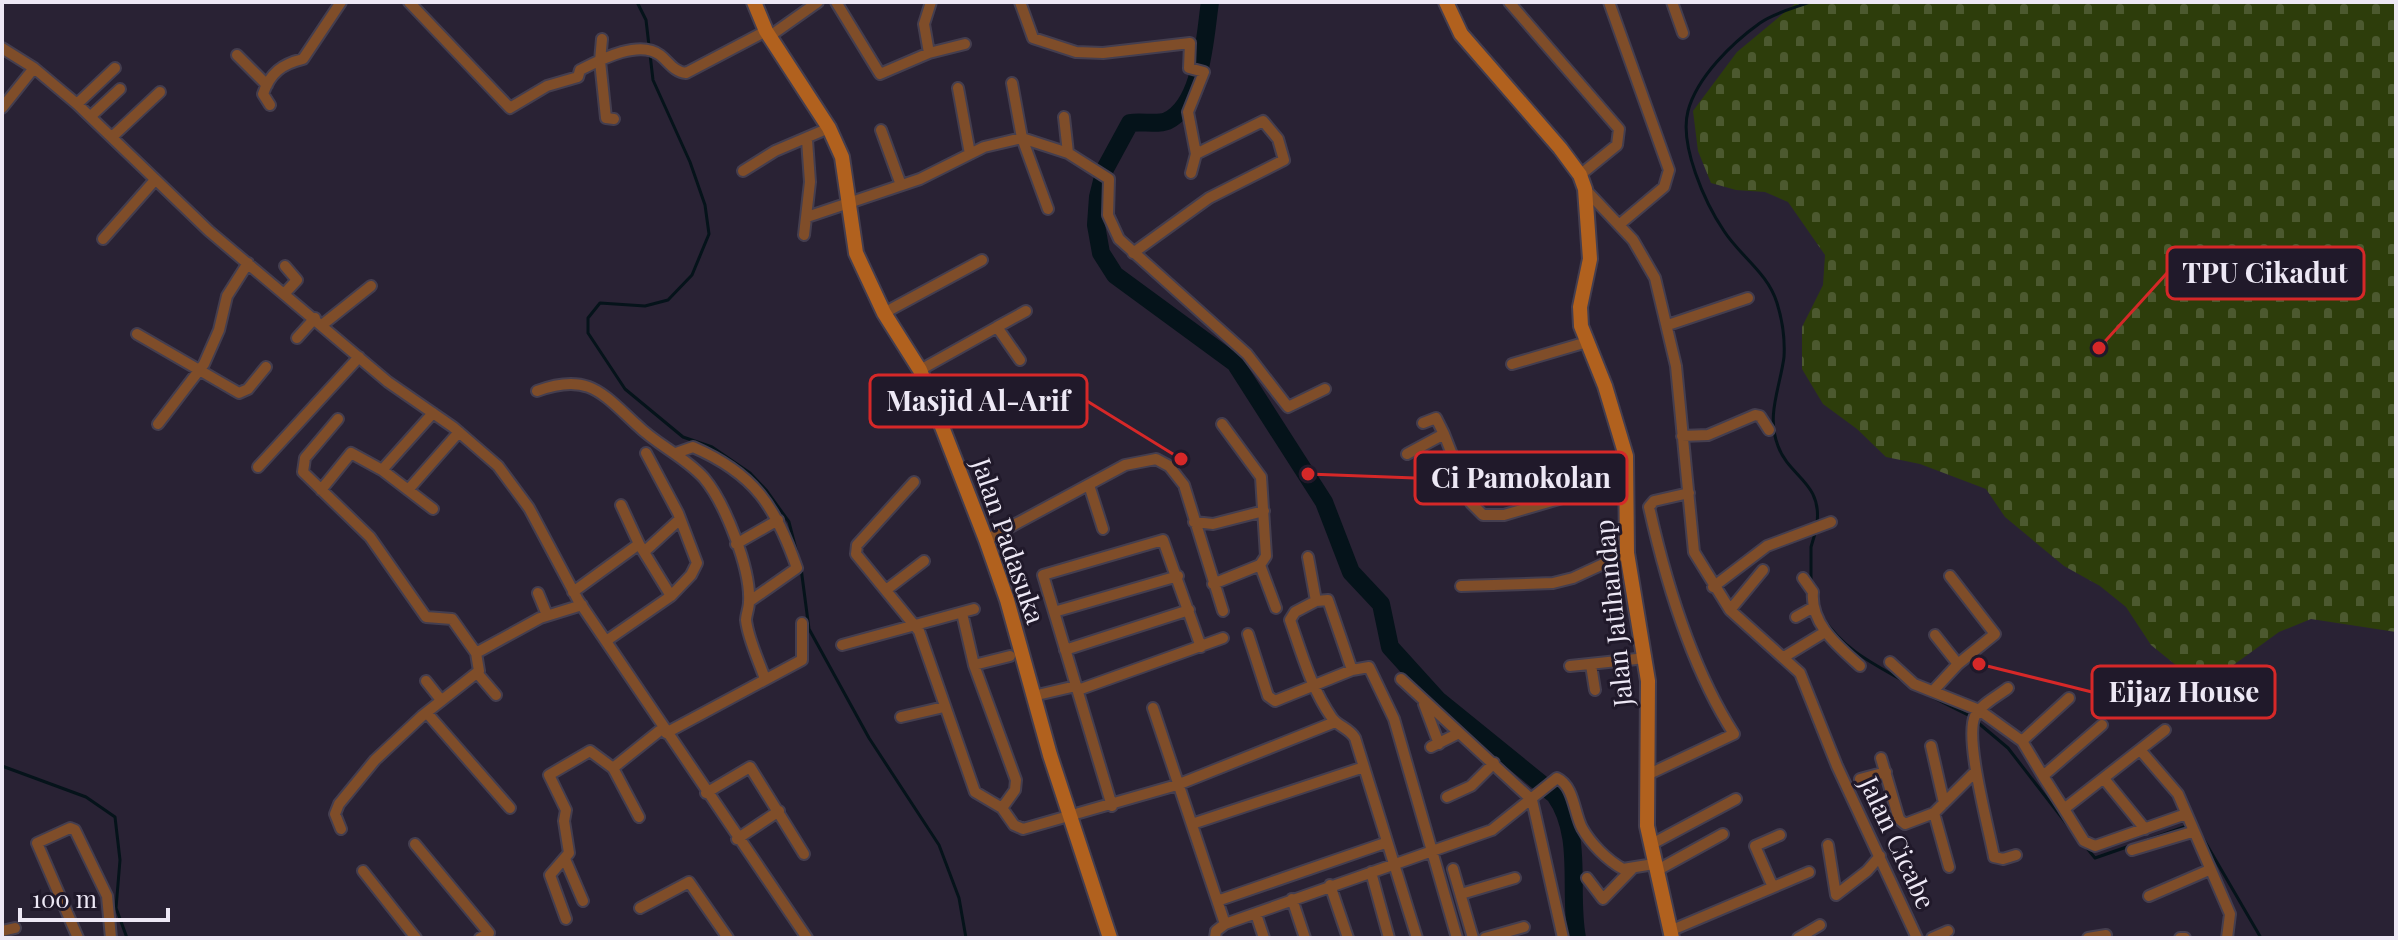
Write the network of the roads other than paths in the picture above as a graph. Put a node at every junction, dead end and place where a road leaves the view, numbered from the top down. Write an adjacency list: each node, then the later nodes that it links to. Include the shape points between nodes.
1 (341, 2): 23 (street, via 303,59 284,64)
2 (409, 2): 19 (street, via 510,108)
3 (754, 2): 12 (street, Jalan Padasuka)
4 (818, 2): 12 (street)
5 (836, 2): 17 (street, via 878,73)
6 (931, 2): 17 (street, via 924,24)
7 (1020, 2): 40 (street, via 1033,38 1076,52 1190,43 1189,68 1203,75 1187,121)
8 (1509, 2): 44 (street, via 1619,129 1617,145)
9 (1609, 2): 49 (street, via 1669,170 1664,187)
10 (1672, 2): 13 (street)
11 (1444, 3): 44 (street, via 1461,34)
12 (768, 33): 19 (street, via 686,73 643,48); 33 (street, Jalan Padasuka)
13 (1683, 33)
14 (602, 39): 19 (street)
15 (965, 44): 17 (street)
16 (2, 48): 20 (street)
17 (929, 53)
18 (237, 55): 23 (street)
19 (600, 61): 32 (street, via 606,119)
20 (34, 68): 27 (street); 29 (street)
21 (115, 68): 27 (street)
22 (1012, 83): 36 (street)
23 (267, 85): 28 (street, via 263,94)
24 (958, 88): 39 (street)
25 (120, 89): 30 (street)
26 (160, 92): 35 (street)
27 (77, 104): 30 (street)
28 (270, 105)
29 (2, 108)
30 (91, 116): 35 (street)
31 (1064, 117): 38 (street)
32 (614, 119)
33 (829, 128): 37 (street); 46 (street, Jalan Padasuka, via 842,157)
34 (881, 130): 45 (street)
35 (113, 136): 43 (street)
36 (1022, 138): 38 (street); 39 (street); 47 (street)
37 (807, 140): 41 (street, via 775,151); 48 (street)
38 (1068, 153): 52 (street, via 1109,179 1108,215 1119,239)
39 (970, 154): 45 (street)
40 (1196, 154): 42 (street); 52 (street, via 1263,121 1278,139 1284,160 1209,198)
41 (743, 171)
42 (1191, 173)
43 (155, 180): 51 (street); 54 (street)
44 (1583, 182): 49 (street, Jalan Cicabe); 66 (street, Jalan Jatihandap, via 1590,259 1580,307)
45 (901, 185): 46 (street)
46 (849, 205): 48 (street); 60 (street, Jalan Padasuka, via 856,253)
47 (1048, 209)
48 (807, 217): 50 (street)
49 (1620, 224): 62 (street, Jalan Cicabe, via 1655,278)
50 (804, 235)
51 (103, 239)
52 (1133, 253): 73 (street, via 1247,354 1288,407)
53 (982, 260): 60 (street)
54 (248, 263): 57 (street); 72 (street, via 227,296 219,330)
55 (285, 266): 57 (street, via 297,280)
56 (371, 286): 61 (street)
57 (285, 293): 61 (street)
58 (1748, 298): 62 (street)
59 (1026, 311): 63 (street)
60 (884, 313): 71 (street, Jalan Padasuka)
61 (319, 322): 65 (street); 67 (street)
62 (1668, 325): 83 (street, Jalan Cicabe)
63 (997, 327): 68 (street); 71 (street)
64 (137, 334): 72 (street)
65 (297, 338)
66 (1587, 342): 69 (street); 92 (street, Jalan Jatihandap, via 1626,456)
67 (359, 357): 75 (street); 87 (street)
68 (1020, 360)
69 (1512, 364)
70 (266, 367): 72 (street, via 241,393)
71 (920, 370): 105 (street, Jalan Padasuka)
72 (199, 372): 78 (street)
73 (1325, 389)
74 (537, 391): 85 (street, via 584,383)
75 (433, 413): 81 (street); 88 (street)
76 (338, 419): 93 (street, via 302,465 307,479)
77 (1423, 423): 82 (street, via 1436,418)
78 (158, 424)
79 (1222, 424): 99 (street, via 1258,470)
80 (1769, 430): 83 (street, via 1755,415 1711,434)
81 (459, 432): 94 (street); 120 (street, via 513,484)
82 (1444, 434): 86 (street); 96 (street, via 1476,511 1504,515)
83 (1682, 436): 95 (street, Jalan Cicabe)
84 (646, 453): 100 (street)
85 (676, 453): 101 (street, via 693,447 731,466 766,498); 106 (street, via 725,507)
86 (1407, 454)
87 (258, 467)
88 (382, 470): 93 (street, via 351,453); 94 (street)
89 (1554, 481): 96 (street)
90 (914, 482): 119 (street, via 855,549)
91 (1089, 485): 102 (street, via 1125,465 1156,459 1178,475); 104 (street); 105 (street)
92 (1627, 489): 96 (street); 108 (street, Jalan Jatihandap)
93 (321, 490): 146 (street, via 370,537 426,617 451,617)
94 (408, 490): 98 (street)
95 (1689, 493): 118 (street, Jalan Cicabe, via 1694,552); 190 (street, via 1654,501 1649,507 1664,576 1705,682 1734,734)
96 (1559, 498)
97 (621, 505): 107 (street)
98 (433, 509)
99 (1264, 511): 102 (street, via 1213,524); 111 (street, via 1266,556)
100 (680, 519): 107 (street); 122 (street, via 697,563)
101 (778, 520): 106 (street); 123 (street, via 797,568)
102 (1194, 522): 116 (street)
103 (1831, 522): 118 (street, via 1767,546)
104 (1103, 529)
105 (986, 540): 167 (street, Jalan Padasuka)
106 (736, 544): 123 (street)
107 (642, 548): 120 (street); 122 (street)
108 (1627, 553): 117 (street, via 1553,583); 149 (street, Jalan Jatihandap)
109 (1308, 557): 124 (street)
110 (924, 561): 119 (street)
111 (1260, 565): 116 (street); 126 (street)
112 (1763, 570): 130 (street)
113 (1178, 576): 129 (street); 132 (street); 132 (street, via 1166,542 1160,539 1044,573)
114 (1950, 576): 151 (street, via 1995,634)
115 (1803, 578): 127 (street, via 1813,592)
116 (1213, 584): 131 (street)
117 (1461, 586)
118 (1713, 587): 130 (street, Jalan Cicabe)
119 (886, 590): 137 (street)
120 (573, 592): 125 (street)
121 (538, 593): 134 (street)
122 (671, 596): 142 (street)
123 (750, 601): 158 (street, via 746,620)
124 (1316, 601): 156 (street, via 1328,600); 161 (street, via 1290,620)
125 (582, 605): 134 (street); 142 (street)
126 (1276, 608)
127 (1812, 608): 135 (street); 138 (street)
128 (974, 609): 133 (street)
129 (1189, 610): 144 (street); 145 (street)
130 (1730, 610): 148 (street, Jalan Cicabe)
131 (1223, 611)
132 (1054, 612): 145 (street)
133 (962, 613): 137 (street); 152 (street)
134 (547, 615): 146 (street)
135 (1796, 617)
136 (802, 623): 158 (street, via 804,658)
137 (916, 625): 143 (street); 171 (street)
138 (1825, 632): 148 (street); 155 (street)
139 (1248, 634): 161 (street, via 1271,700)
140 (1935, 635): 151 (street)
141 (1223, 638): 144 (street)
142 (606, 641): 178 (street)
143 (842, 645)
144 (1201, 647): 162 (street)
145 (1065, 650): 162 (street)
146 (476, 653): 157 (street)
147 (1010, 656): 152 (street)
148 (1784, 657): 224 (street, Jalan Cicabe, via 1810,692 1837,766)
149 (1646, 658): 153 (street); 190 (street, Jalan Jatihandap)
150 (1890, 662): 165 (street, via 1914,684)
151 (1958, 664): 165 (street)
152 (974, 665): 202 (street, via 1016,780)
153 (1591, 665): 154 (street); 164 (street)
154 (1570, 666)
155 (1860, 666)
156 (1358, 668): 161 (street); 221 (street, via 1369,667 1394,719)
157 (478, 674): 166 (street); 169 (street)
158 (765, 679): 178 (street)
159 (1401, 679): 170 (street)
160 (426, 681): 169 (street)
161 (1313, 685): 176 (street)
162 (1077, 688): 167 (street); 200 (street)
163 (2008, 688): 173 (street)
164 (1595, 690)
165 (1933, 691): 173 (street)
166 (496, 695)
167 (1033, 696): 207 (street, Jalan Padasuka)
168 (2069, 698): 181 (street)
169 (441, 700): 174 (street)
170 (1422, 700): 180 (street); 180 (street, via 1435,745)
171 (944, 707): 175 (street); 202 (street, via 975,792)
172 (1153, 708): 194 (street)
173 (1979, 710): 181 (street); 188 (street, via 1972,730)
174 (427, 713): 201 (street); 210 (street, via 375,760 339,804 335,814)
175 (901, 717)
176 (1335, 722): 186 (street, via 1351,730); 194 (street)
177 (2102, 725): 191 (street)
178 (664, 730): 187 (street); 195 (street)
179 (2165, 730): 183 (street)
180 (1459, 733): 185 (street)
181 (2022, 741): 191 (street)
182 (1931, 746): 199 (street)
183 (2141, 751): 193 (street); 206 (street, via 2178,794)
184 (1881, 758): 189 (street)
185 (1494, 763): 196 (street); 197 (street, via 1471,786)
186 (1364, 767): 209 (street); 216 (street)
187 (613, 768): 208 (street); 225 (street, via 587,751 549,775 566,810)
188 (1976, 771): 199 (street); 223 (street, via 1994,857)
189 (1886, 772): 192 (street); 205 (street, via 1899,819 1912,824)
190 (1647, 775): 218 (street, Jalan Jatihandap)
191 (2043, 776): 203 (street)
192 (1860, 779)
193 (2105, 780): 203 (street); 211 (street)
194 (1177, 785): 200 (street); 209 (street)
195 (706, 793): 204 (street, via 750,767); 215 (street)
196 (1536, 796): 221 (street, via 1492,830); 230 (street, via 1551,780 1562,780 1583,829 1616,865); 271 (street)
197 (1447, 797)
198 (1736, 799): 218 (street)
199 (1944, 803): 205 (street)
200 (1112, 806): 207 (street)
201 (510, 808)
202 (1002, 808): 207 (street, via 1023,829)
203 (2064, 809): 211 (street, via 2084,841 2095,846)
204 (779, 811): 215 (street); 222 (street)
205 (1934, 813): 227 (street)
206 (2186, 814): 211 (street); 212 (street)
207 (1070, 816): 261 (street, Jalan Padasuka)
208 (639, 817)
209 (1192, 824): 241 (street)
210 (341, 829)
211 (2145, 829)
212 (2192, 832): 220 (street); 231 (street)
213 (1723, 834): 228 (street)
214 (1780, 835): 237 (street, via 1755,846)
215 (737, 839): 260 (street)
216 (1385, 843): 226 (street); 241 (street)
217 (415, 844): 254 (street)
218 (1650, 845): 228 (street, Jalan Jatihandap)
219 (1828, 845): 224 (street, via 1836,895)
220 (2132, 850)
221 (1431, 852): 226 (street); 268 (street)
222 (804, 854)
223 (2016, 855)
224 (1880, 856): 272 (street, Jalan Cicabe)
225 (565, 859): 242 (street); 245 (street, via 551,870 550,879)
226 (1393, 865): 233 (street); 267 (street)
227 (1949, 867)
228 (1655, 868): 230 (street); 252 (street, Jalan Jatihandap)
229 (1453, 869): 238 (street)
230 (1632, 869): 235 (street, via 1603,899)
231 (2209, 870): 239 (street); 275 (street, via 2230,914)
232 (363, 871): 258 (street)
233 (1371, 872): 236 (street); 266 (street)
234 (1515, 878): 238 (street)
235 (1587, 878)
236 (1330, 885): 240 (street); 265 (street)
237 (1772, 885): 252 (street); 252 (street, via 1807,872)
238 (1461, 894): 269 (street)
239 (2149, 896)
240 (1292, 899): 244 (street); 264 (street)
241 (1220, 900): 246 (street)
242 (583, 901)
243 (640, 908): 259 (street, via 689,882)
244 (1256, 914): 246 (street); 263 (street)
245 (566, 919)
246 (1225, 924): 262 (street)
247 (1820, 925): 255 (street)
248 (1524, 927): 270 (street)
249 (15, 928): 250 (street)
250 (2, 931)
251 (1948, 931): 273 (street)
252 (1672, 932)
253 (2106, 935): 274 (street)
254 (488, 936)
255 (1805, 936)
256 (78, 938): 257 (street, via 37,843 70,828 107,896)
257 (111, 938)
258 (416, 938)
259 (728, 938)
260 (807, 938)
261 (1110, 938)
262 (1215, 938)
263 (1264, 938)
264 (1305, 938)
265 (1348, 938)
266 (1389, 938)
267 (1417, 938)
268 (1457, 938)
269 (1473, 938)
270 (1485, 938)
271 (1563, 938)
272 (1917, 938)
273 (1932, 938)
274 (2088, 938)
275 (2227, 938)

